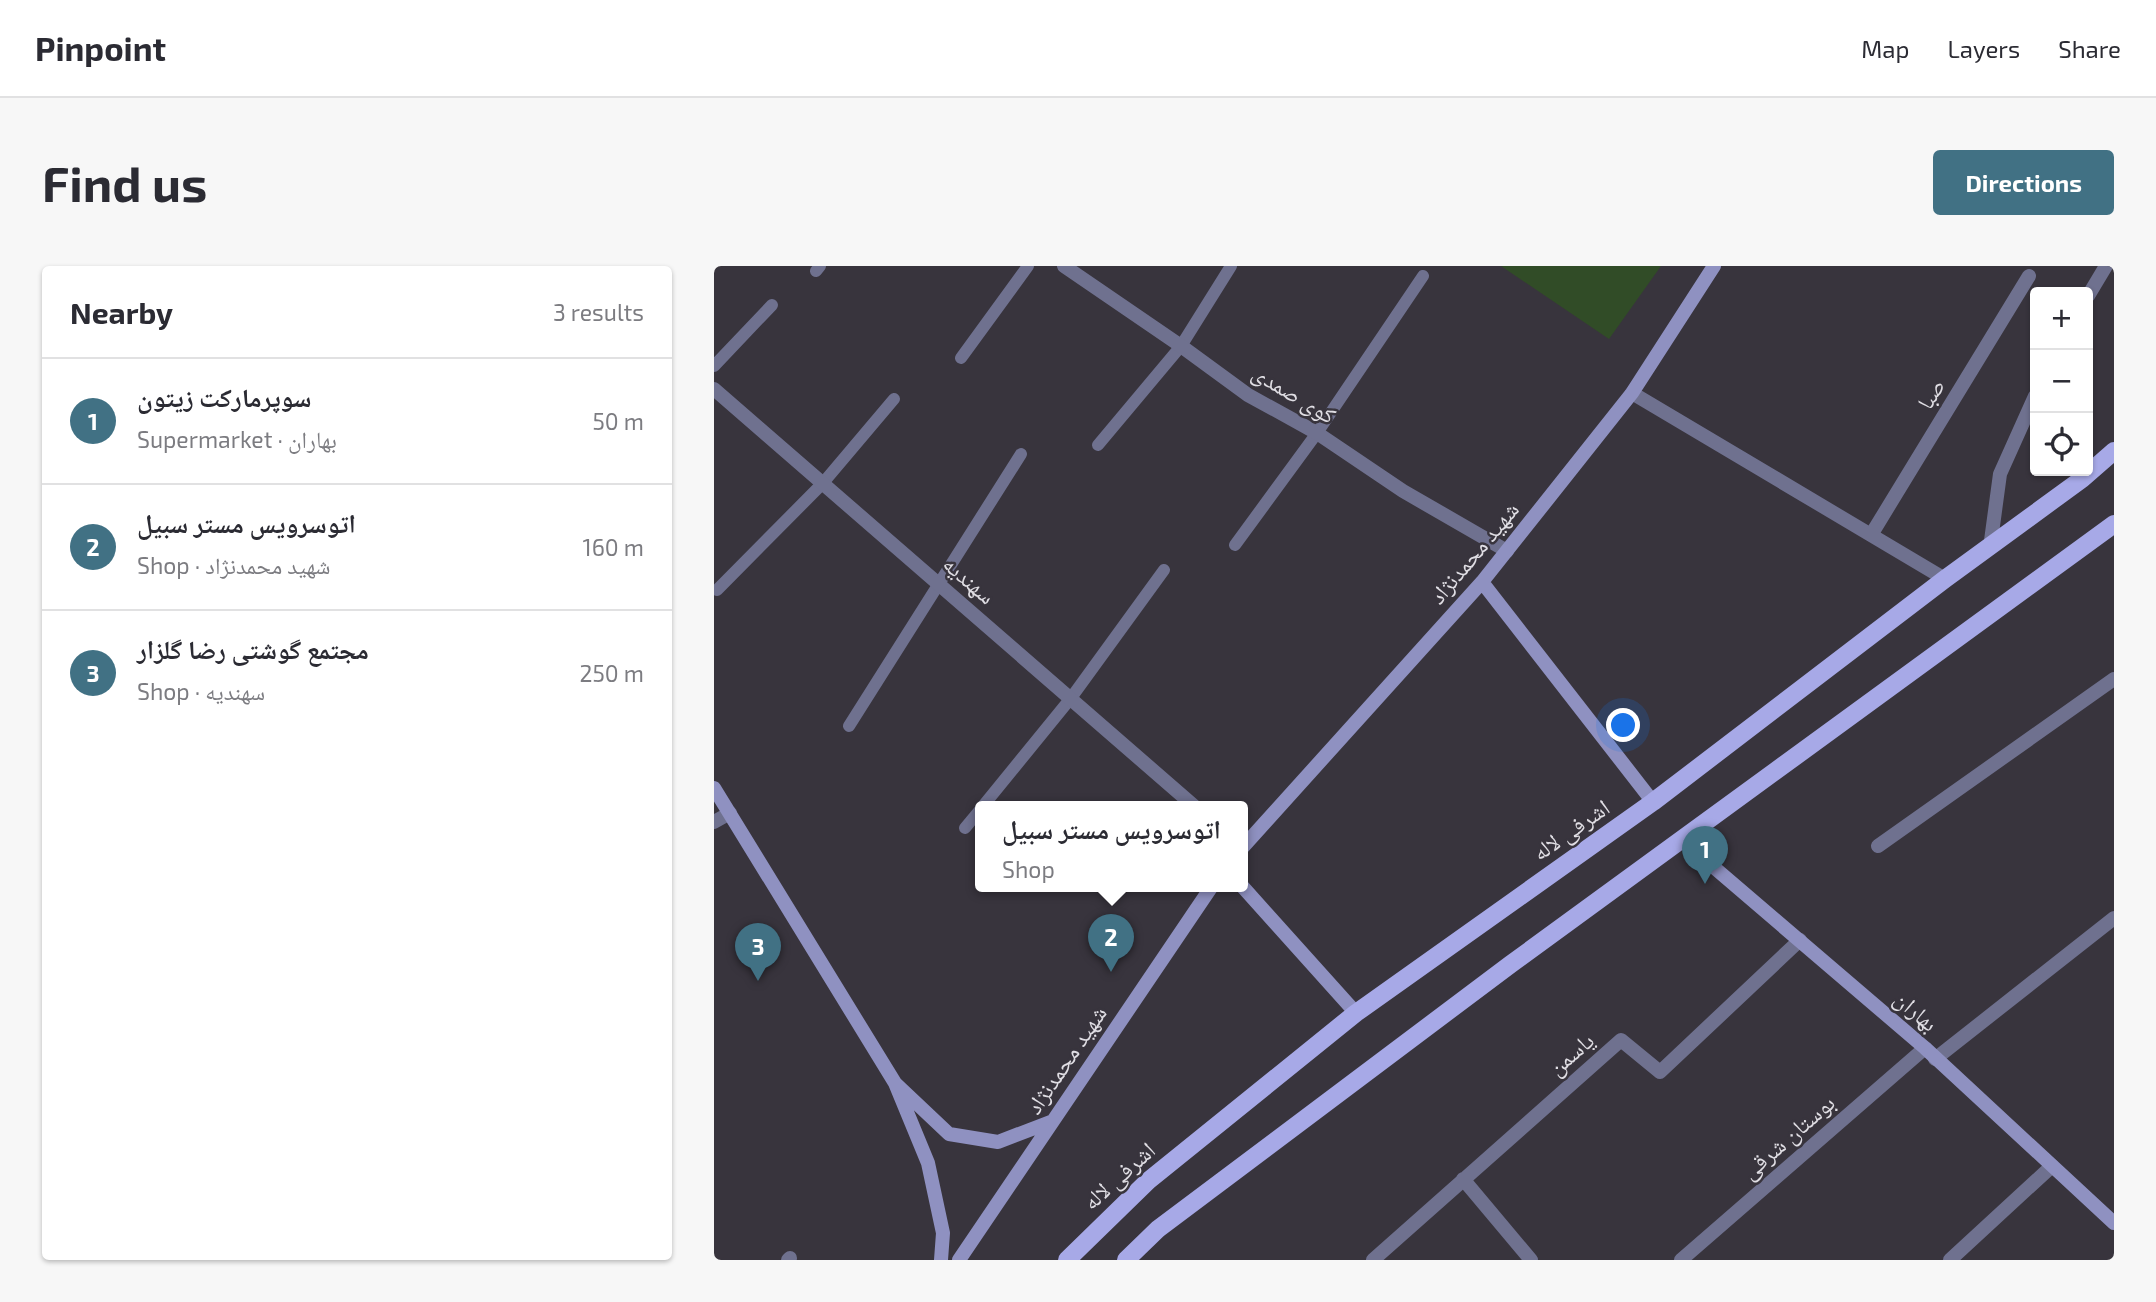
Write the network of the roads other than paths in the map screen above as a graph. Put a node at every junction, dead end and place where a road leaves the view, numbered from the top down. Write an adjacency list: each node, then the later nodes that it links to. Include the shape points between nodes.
1 (1028, 266): 11 (lane)
2 (1064, 266): 10 (street, کوی صمدی)
3 (1231, 266): 10 (lane)
4 (1714, 266): 14 (main road, شهید محمدنژاد)
5 (2106, 266): 8 (street)
6 (1423, 276): 17 (lane)
7 (2029, 276): 23 (street, صبا)
8 (2093, 288)
9 (772, 305): 12 (lane)
10 (1181, 346): 17 (street, کوی صمدی, via 1248,395); 18 (lane)
11 (961, 358)
12 (714, 366)
13 (714, 389): 21 (street, سهندیه)
14 (1632, 393): 23 (street); 26 (main road, شهید محمدنژاد)
15 (894, 399): 21 (lane)
16 (2030, 407): 25 (street, via 2000,474)
17 (1317, 433): 24 (lane); 26 (street, کوی صمدی, via 1403,491)
18 (1098, 445)
19 (2114, 452): 25 (main road, اشرفی لاله)
20 (1021, 453): 30 (lane)
21 (823, 483): 30 (street, سهندیه); 31 (lane)
22 (2114, 524): 43 (main road)
23 (1871, 535): 28 (street)
24 (1234, 545)
25 (1990, 548): 28 (main road, اشرفی لاله)
26 (1507, 551): 29 (main road, شهید محمدنژاد)
27 (1164, 570): 33 (lane)
28 (1945, 579): 38 (main road, اشرفی لاله)
29 (1482, 582): 38 (main road); 44 (main road, شهید محمدنژاد)
30 (939, 584): 33 (street, سهندیه); 34 (lane)
31 (717, 590)
32 (2114, 679): 45 (street)
33 (1071, 698): 36 (lane); 37 (street, سهندیه)
34 (849, 726)
35 (714, 788): 39 (main road)
36 (987, 801)
37 (1188, 801)
38 (1653, 802): 50 (main road, اشرفی لاله)
39 (730, 813): 41 (street); 53 (main road)
40 (975, 816): 42 (lane)
41 (714, 822)
42 (965, 828)
43 (1682, 839): 49 (main road, بهاران); 61 (main road, via 1201,1197)
44 (1248, 841)
45 (1878, 846)
46 (1208, 892): 54 (main road, شهید محمدنژاد)
47 (1247, 892): 50 (main road)
48 (2114, 918): 52 (street)
49 (1800, 940): 51 (main road, بهاران); 56 (street, یاسمن, via 1660,1072 1621,1040)
50 (1356, 1013): 60 (main road, اشرفی لاله, via 1148,1181)
51 (1925, 1048): 52 (main road, بهاران); 64 (street, بوستان شرقی)
52 (1936, 1059): 55 (main road, بهاران)
53 (895, 1083): 54 (main road, via 948,1134 998,1142); 58 (main road, via 928,1163 943,1233)
54 (1053, 1121): 59 (main road, شهید محمدنژاد)
55 (2052, 1166): 57 (main road, بهاران); 65 (street)
56 (1463, 1179): 62 (street); 63 (street)
57 (2114, 1223)
58 (941, 1260)
59 (958, 1260)
60 (1067, 1260)
61 (1126, 1260)
62 (1373, 1260)
63 (1531, 1260)
64 (1681, 1260)
65 (1950, 1260)

